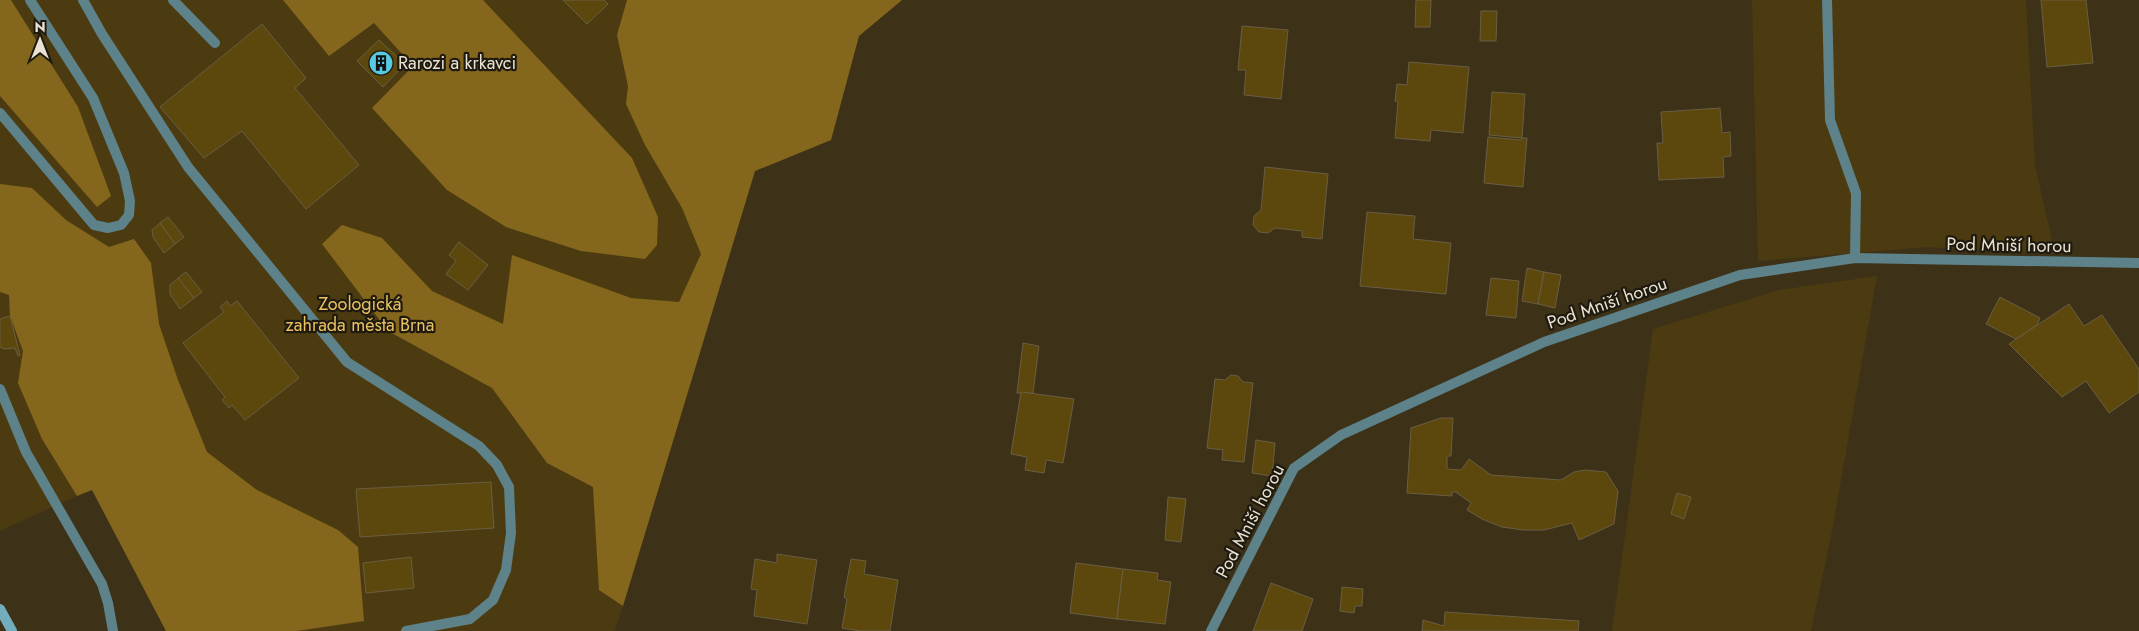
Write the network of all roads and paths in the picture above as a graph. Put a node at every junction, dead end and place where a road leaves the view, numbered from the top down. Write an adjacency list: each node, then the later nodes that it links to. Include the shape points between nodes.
1 (30, 0): 6 (street, via 93,98 120,165 130,201 129,215 121,225 108,228 94,225)
2 (83, 0): 13 (street, via 188,167 347,362 479,446 497,465 509,487 510,542 506,570 493,600 470,618)
3 (172, 0): 5 (street)
4 (1827, 0): 7 (street, via 1830,120 1856,193)
5 (216, 43)
6 (0, 113)
7 (1855, 258): 8 (street, Pod Mniší horou); 14 (street, Pod Mniší horou, via 1740,275 1553,338 1341,435 1294,468)
8 (2139, 263)
9 (0, 389): 12 (street, via 26,452 102,584)
10 (0, 609): 11 (street)
11 (12, 631)
12 (113, 631)
13 (406, 631)
14 (1210, 631)

